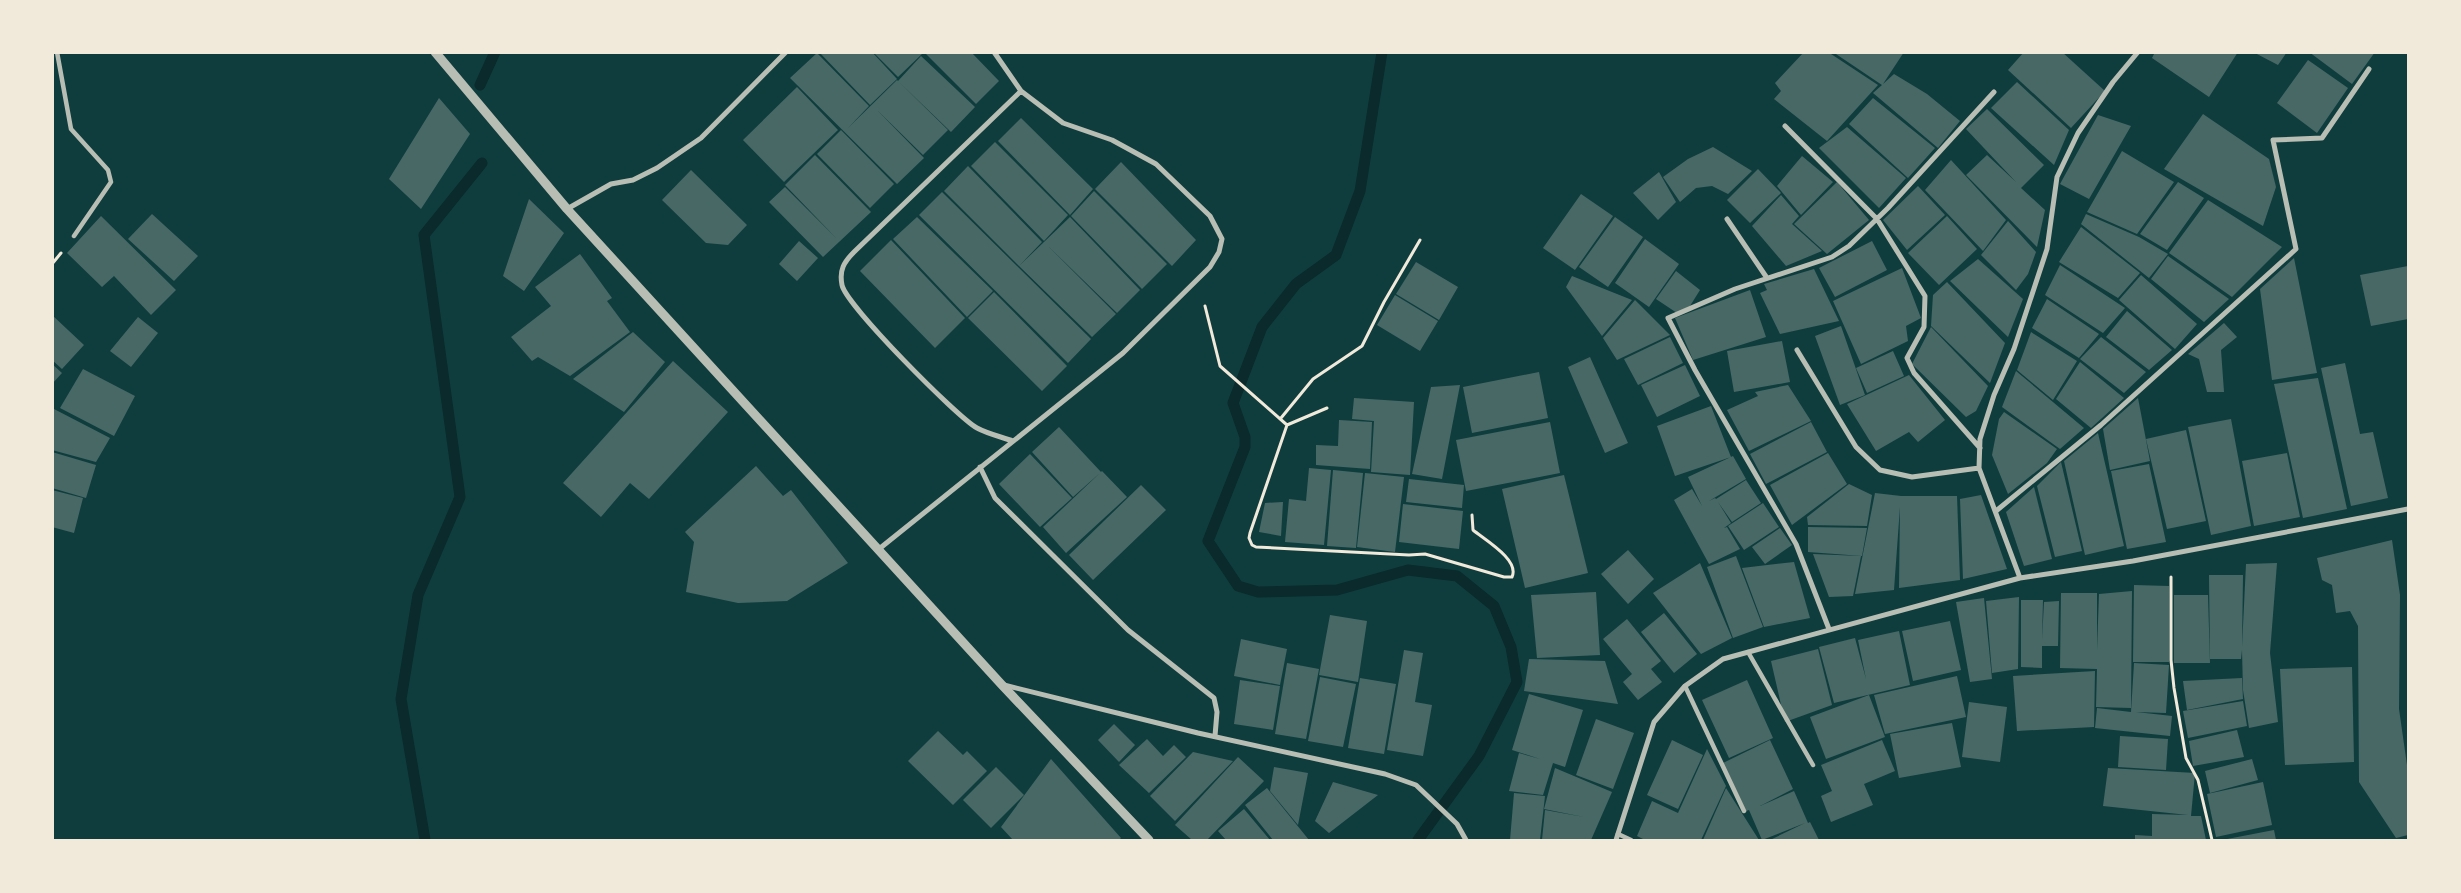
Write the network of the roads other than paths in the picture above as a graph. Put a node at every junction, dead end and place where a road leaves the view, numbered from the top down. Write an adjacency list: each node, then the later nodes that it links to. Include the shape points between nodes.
1 (57, 52): 13 (street, via 71,129 108,170 111,182)
2 (435, 52): 10 (street)
3 (786, 52): 10 (street, via 701,138 657,168 633,180 611,184)
4 (994, 52): 7 (street)
5 (2138, 52): 17 (street, via 2078,133 2056,176 2046,249 2014,349 1994,395)
6 (2369, 69): 21 (street, via 2322,138 2273,140 2296,249 2101,425)
7 (1021, 91): 16 (street, via 854,252 843,264 842,275 842,287 853,305 924,380 977,428); 16 (street, via 1063,123 1112,140 1156,164 1210,216 1222,239 1210,267 1123,352)
8 (1994, 92): 12 (street)
9 (1785, 126): 12 (street)
10 (568, 209): 22 (street)
11 (1727, 219): 14 (street)
12 (1877, 219): 14 (street, via 1849,246 1832,257); 17 (street, via 1925,296 1924,327 1907,358 1914,373)
13 (74, 236)
14 (1767, 278): 24 (street, via 1668,318 1796,544)
15 (1797, 350): 19 (street, via 1856,447 1880,470 1912,477)
16 (1013, 441): 18 (street)
17 (1980, 448): 19 (street)
18 (980, 467): 22 (street); 28 (street, via 995,498 1128,630 1214,698 1217,712)
19 (1979, 468): 21 (street)
20 (2408, 509): 23 (street, via 2133,562)
21 (1996, 511): 23 (street)
22 (879, 549): 26 (street)
23 (2020, 578): 24 (street)
24 (1829, 629): 25 (street)
25 (1748, 652): 27 (street, via 1724,659); 29 (street)
26 (1002, 684): 28 (street); 32 (street)
27 (1685, 686): 30 (street); 31 (street, via 1654,722)
28 (1215, 736): 33 (street, via 1385,774 1416,785 1457,824)
29 (1813, 765)
30 (1744, 811)
31 (1618, 834): 34 (street); 35 (street)
32 (1149, 840)
33 (1466, 840)
34 (1616, 840)
35 (1631, 840)

